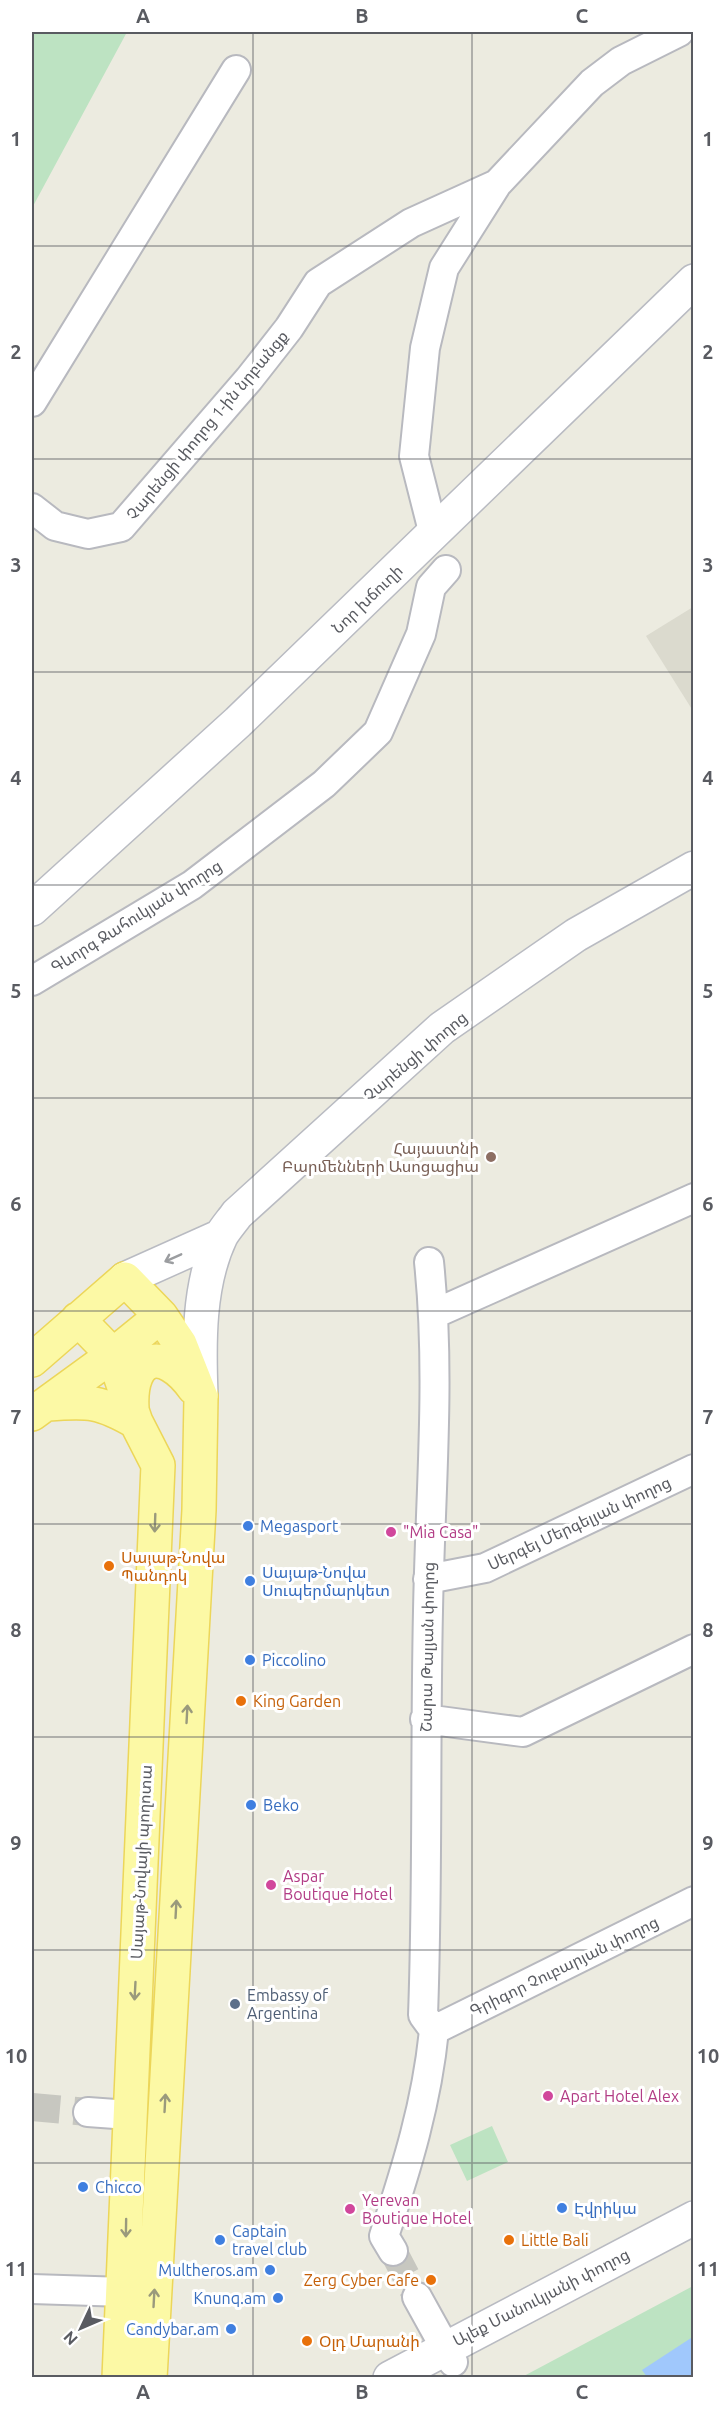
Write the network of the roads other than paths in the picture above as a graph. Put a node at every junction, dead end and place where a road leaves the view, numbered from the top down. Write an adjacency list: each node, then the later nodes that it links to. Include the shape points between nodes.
1 (679, 32): 3 (street, Չարենցի փողոց 1-ին նրբանցք, via 621,61 592,83)
2 (236, 70): 5 (street)
3 (497, 184): 6 (street, Չարենցի փողոց 1-ին նրբանցք, via 411,223 318,284 249,380 121,527 87,534 55,526); 7 (street, via 444,268 425,348 414,456)
4 (693, 281): 7 (main road, Նոր խճուղի)
5 (32, 402)
6 (32, 508)
7 (433, 531): 10 (main road, Նոր խճուղի, via 410,558 238,722)
8 (446, 570): 11 (street, Գևորգ Ջահուկյան փողոց, via 431,587 421,633 378,732 324,784 208,874)
9 (693, 868): 13 (main road, Չարենցի փողոց, via 576,935 442,1028 237,1214)
10 (32, 909)
11 (32, 981)
12 (693, 1198): 17 (street)
13 (221, 1236): 15 (main road, Չարենցի փողոց, one-way to 15); 16 (main road, Չարենցի փողոց)
14 (429, 1262): 17 (street, Շարա Թալյան փողոց)
15 (125, 1279): 18 (main road); 19 (main road, Չարենցի փողոց)
16 (205, 1284): 18 (main road); 22 (main road)
17 (434, 1314): 26 (street, Շարա Թալյան փողոց, via 435,1426)
18 (161, 1316): 20 (main road); 22 (main road, via 180,1344)
19 (78, 1319): 20 (main road); 21 (main road, Չարենցի փողոց)
20 (113, 1355): 23 (main road); 24 (main road, Սայաթ-Նովայի պողոտա)
21 (32, 1360)
22 (201, 1397): 24 (main road, via 180,1372 158,1359 147,1362 133,1379); 41 (main road, one-way to 22, via 197,1534)
23 (40, 1409): 24 (main road, via 86,1401)
24 (134, 1416): 32 (main road, Սայաթ-Նովայի պողոտա, one-way to 32, via 158,1465)
25 (693, 1469): 26 (street, Սերգեյ Մերգելյան փողոց, via 485,1568)
26 (428, 1580): 28 (street, Շարա Թալյան փողոց)
27 (693, 1649): 28 (street, via 523,1732)
28 (425, 1719): 30 (street, Շարա Թալյան փողոց, via 423,2015)
29 (693, 1901): 30 (street, Գրիգոր Չուբարյան փողոց)
30 (434, 2030): 35 (street, Շարա Թալյան փողոց, via 430,2074 413,2146 384,2236)
31 (88, 2112): 32 (street)
32 (129, 2115): 37 (main road, Սայաթ-Նովայի պողոտա, one-way to 37)
33 (693, 2218): 39 (main road, Ալեք Մանուկյանի փողոց)
34 (693, 2240): 39 (main road, Ալեք Մանուկյանի փողոց)
35 (393, 2251)
36 (32, 2289): 37 (street)
37 (125, 2292): 40 (main road, Սայաթ-Նովայի պողոտա)
38 (417, 2296): 39 (street)
39 (442, 2362): 42 (main road, Ալեք Մանուկյանի փողոց)
40 (119, 2378)
41 (150, 2378)
42 (390, 2378)

